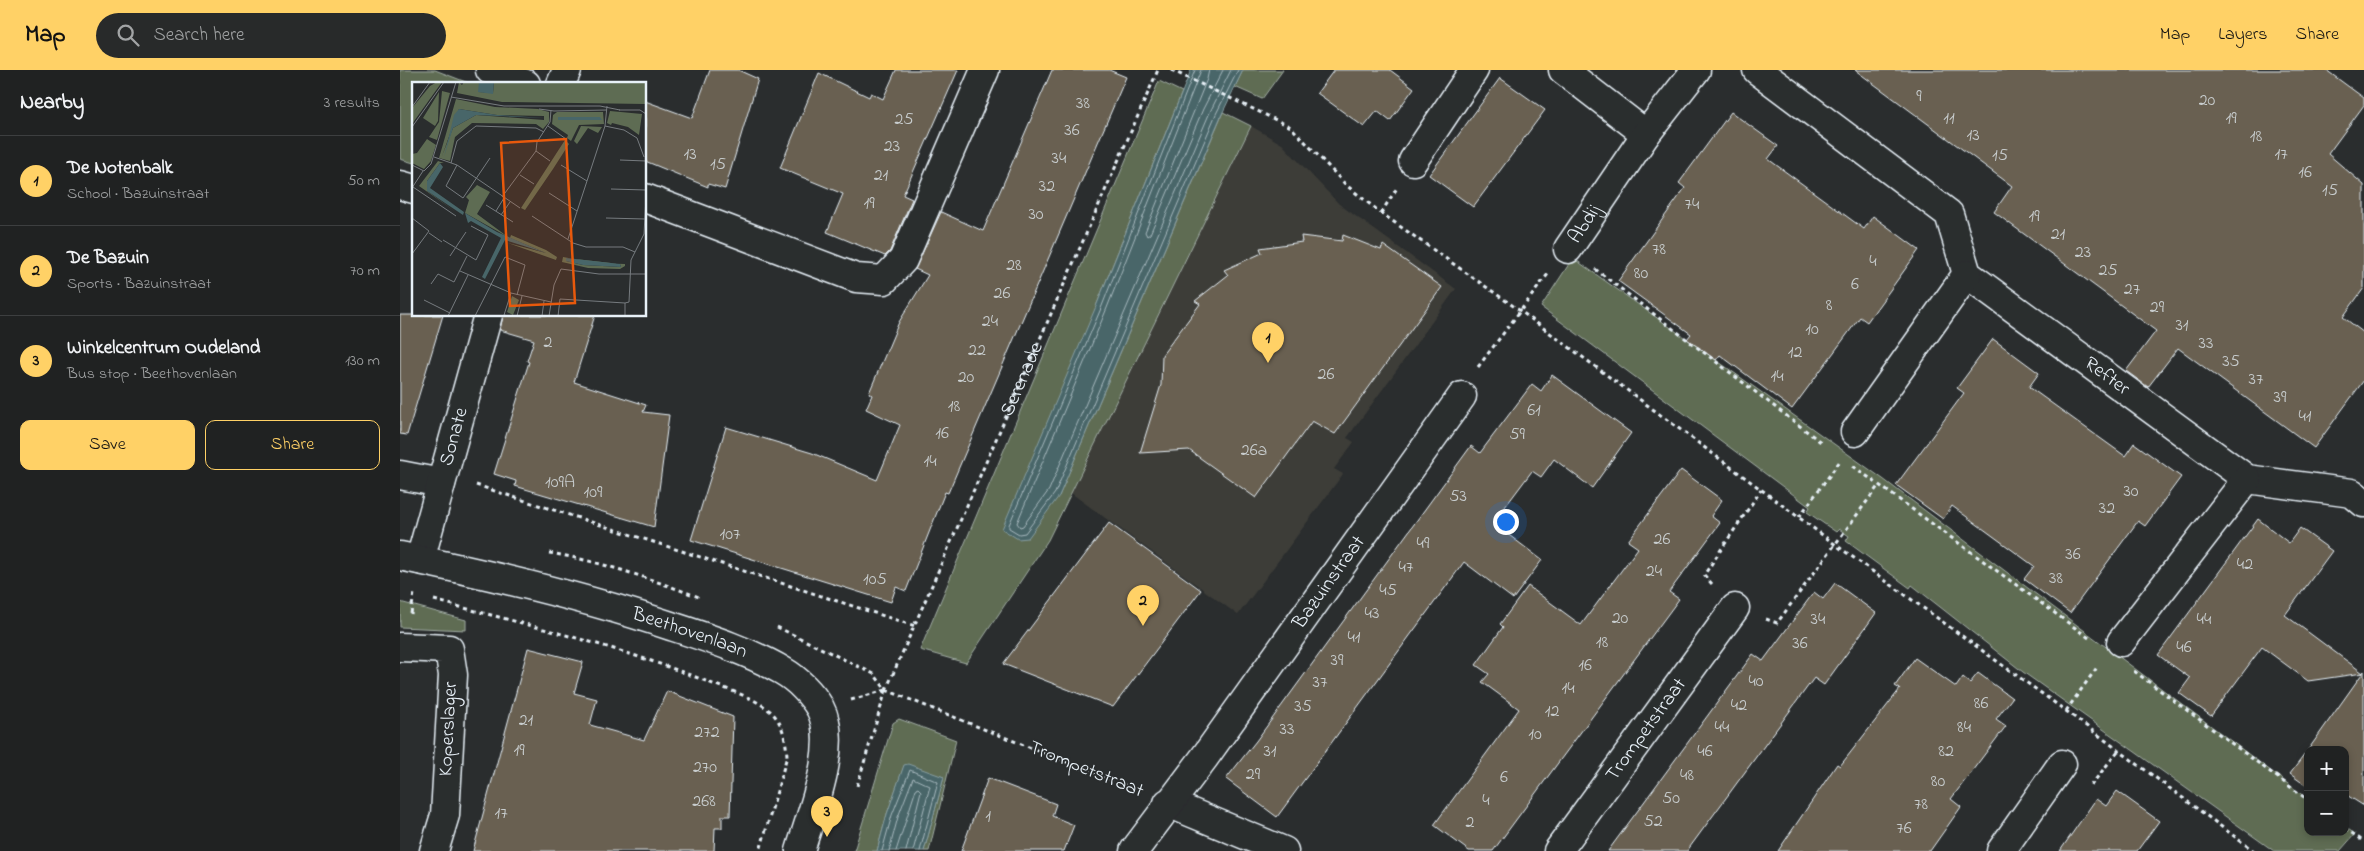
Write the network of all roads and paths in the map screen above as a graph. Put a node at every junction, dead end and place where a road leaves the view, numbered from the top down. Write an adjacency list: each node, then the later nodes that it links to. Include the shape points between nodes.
1 (490, 70): 10 (street)
2 (567, 70): 11 (street)
3 (985, 70): 14 (street, via 903,260 884,280 856,278)
4 (1158, 70): 36 (path, Serenade)
5 (1171, 70): 17 (path, via 1291,127 1346,185)
6 (1474, 70): 13 (street)
7 (1563, 70): 12 (street)
8 (1696, 70): 12 (street, Abdij)
9 (1757, 70): 16 (street, via 1949,214)
10 (521, 82)
11 (562, 82)
12 (1646, 134): 15 (street, Abdij)
13 (1413, 161)
14 (646, 198)
15 (1568, 249): 17 (path, Abdij); 21 (path)
16 (1967, 274): 20 (street); 23 (street, Refter)
17 (1519, 310): 19 (path, via 1468,382); 26 (path)
18 (488, 316): 24 (street, Sonate)
19 (1462, 396): 43 (street, Bazuinstraat, via 1204,758)
20 (1855, 432): 21 (path)
21 (1842, 458): 25 (path); 28 (path)
22 (400, 475): 24 (street)
23 (2248, 480): 27 (street, Refter, via 2352,494); 38 (street)
24 (441, 483): 30 (street, Sonate); 36 (path, via 476,484)
25 (1879, 485): 29 (path); 38 (path)
26 (1762, 490): 28 (path); 35 (path, via 1704,575)
27 (2364, 503)
28 (1799, 517): 29 (path)
29 (1836, 545): 35 (path, via 1777,623); 40 (path)
30 (410, 558): 32 (path); 48 (street, Beethovenlaan, via 512,580 614,608 722,644 784,671 805,688 820,708 826,727 827,744 821,778)
31 (407, 593): 32 (path)
32 (414, 595): 33 (path); 37 (path)
33 (422, 597)
34 (431, 599): 47 (path, Beethovenlaan, via 655,660 770,711 786,741 787,756)
35 (1735, 608): 51 (street, Trompetstraat)
36 (916, 626): 39 (path, Serenade)
37 (403, 647): 46 (street, Koperslager, via 449,649 453,675 444,815)
38 (2114, 647): 40 (path); 42 (path)
39 (886, 690): 43 (path, Trompetstraat)
40 (2066, 711): 53 (path)
41 (2062, 764): 52 (street)
42 (2304, 797)
43 (1168, 803): 49 (street, Bazuinstraat); 50 (street, Trompetstraat)
44 (2349, 831): 45 (path)
45 (2364, 842)
46 (434, 851)
47 (760, 851)
48 (800, 851)
49 (1134, 851)
50 (1284, 851)
51 (1558, 851)
52 (2001, 851)
53 (2254, 851)

